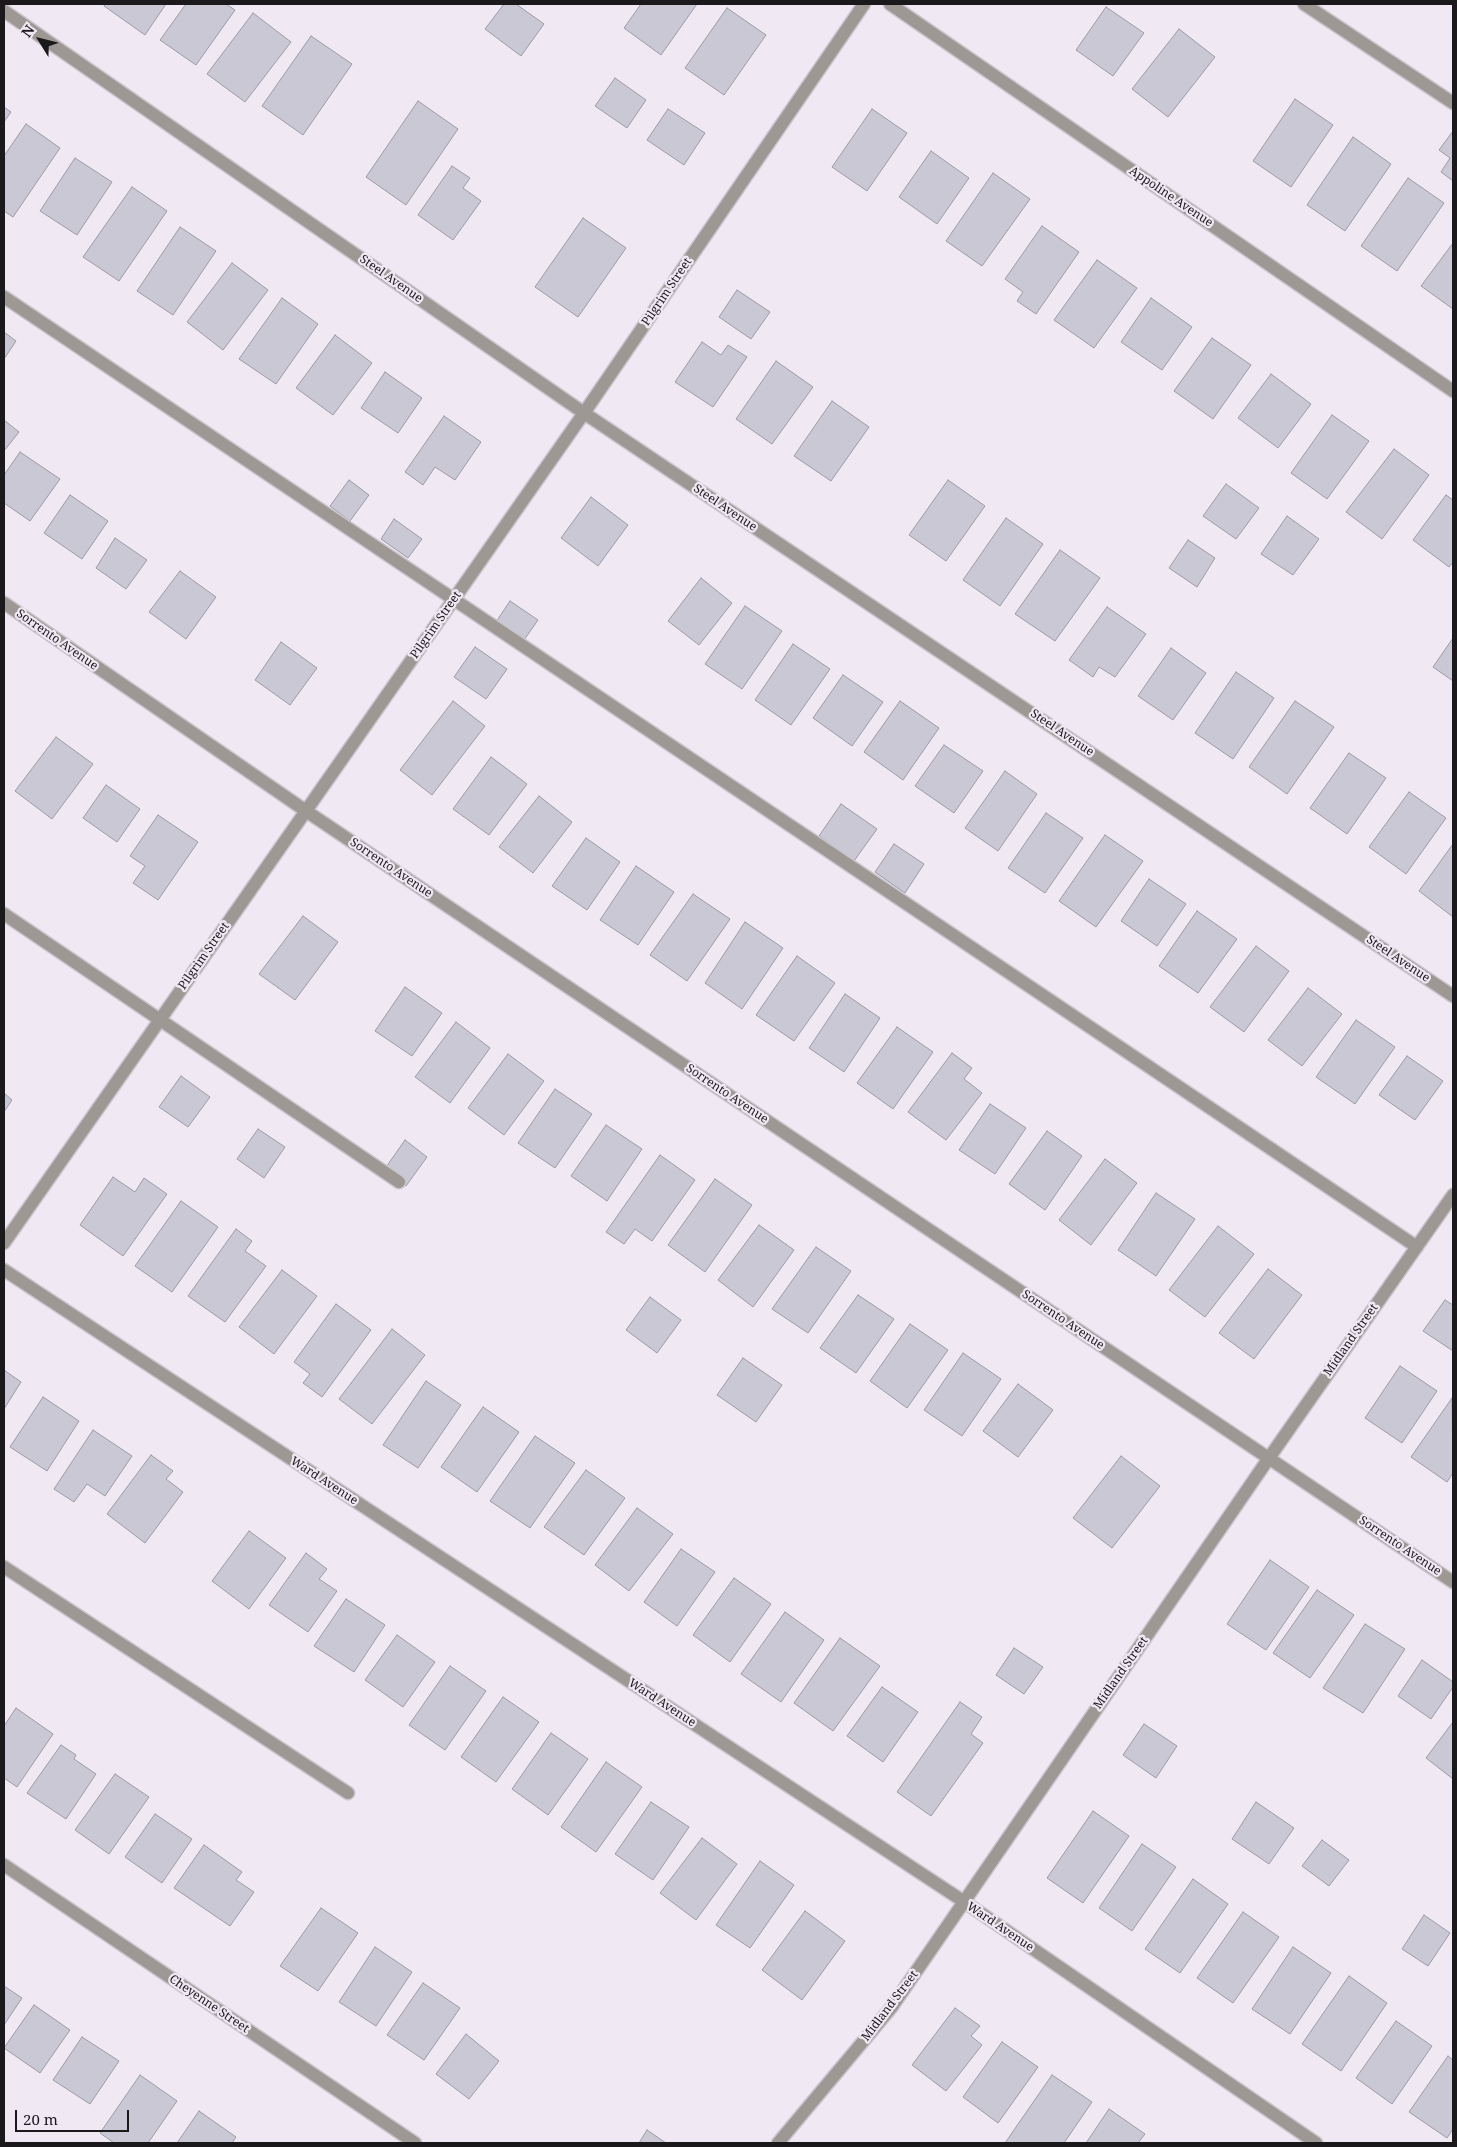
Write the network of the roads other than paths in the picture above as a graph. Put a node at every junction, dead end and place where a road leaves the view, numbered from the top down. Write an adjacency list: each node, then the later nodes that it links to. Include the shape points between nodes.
1 (864, 4): 8 (street, Pilgrim Street)
2 (890, 4): 7 (street, Appoline Avenue)
3 (1304, 4): 5 (street)
4 (4, 11): 8 (street, Steel Avenue)
5 (1453, 103)
6 (4, 297): 9 (street)
7 (1453, 391)
8 (584, 413): 9 (street, Pilgrim Street); 13 (street, Steel Avenue)
9 (453, 601): 11 (street, Pilgrim Street); 18 (street)
10 (4, 603): 11 (street, Sorrento Avenue)
11 (306, 811): 14 (street, Pilgrim Street); 20 (street, Sorrento Avenue)
12 (4, 914): 14 (street)
13 (1453, 996)
14 (160, 1020): 15 (street); 17 (street, Pilgrim Street)
15 (399, 1182)
16 (1453, 1195): 18 (street, Midland Street)
17 (4, 1243)
18 (1417, 1247): 20 (street, Midland Street)
19 (4, 1270): 25 (street, Ward Avenue)
20 (1269, 1458): 22 (street, Sorrento Avenue); 25 (street, Midland Street)
21 (4, 1567): 23 (street)
22 (1453, 1582)
23 (348, 1794)
24 (4, 1865): 26 (street, Cheyenne Street)
25 (963, 1901): 27 (street, Midland Street, via 891,2008); 28 (street, Ward Avenue)
26 (415, 2143)
27 (778, 2143)
28 (1316, 2143)

